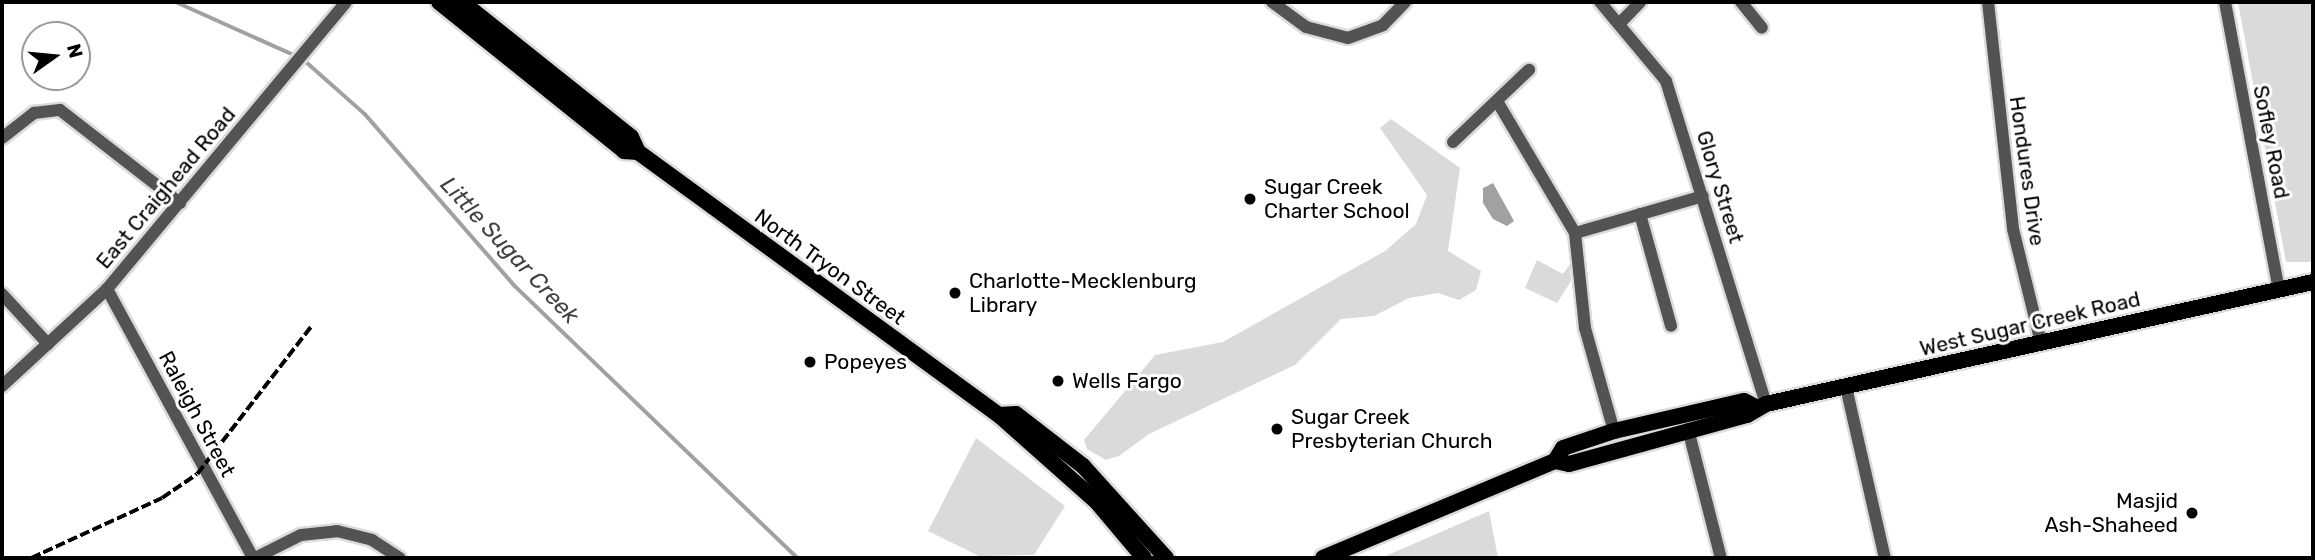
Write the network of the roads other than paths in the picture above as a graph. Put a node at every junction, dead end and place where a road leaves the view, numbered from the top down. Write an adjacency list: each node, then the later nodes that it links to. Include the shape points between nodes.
1 (346, 2): 19 (street, East Craighead Road)
2 (439, 2): 17 (main road, North Tryon Street, via 616,145)
3 (462, 2): 17 (main road, North Tryon Street, via 631,137)
4 (1272, 2): 5 (street, via 1306,27 1348,37 1383,26)
5 (1405, 2)
6 (1600, 2): 11 (street, Glory Street)
7 (1640, 2): 11 (street)
8 (1741, 2): 12 (street)
9 (1988, 2): 28 (street, Hondures Drive, via 2013,229)
10 (2225, 2): 24 (street, Sofley Road)
11 (1621, 22): 18 (street, Glory Street, via 1666,81)
12 (1762, 28)
13 (1529, 70): 14 (street)
14 (1497, 101): 16 (street); 21 (street)
15 (2, 138): 19 (street, via 34,113 60,110)
16 (1453, 142)
17 (638, 152): 32 (main road, North Tryon Street)
18 (1703, 196): 20 (street); 31 (street, Glory Street)
19 (180, 203): 23 (street, East Craighead Road)
20 (1640, 214): 21 (street); 26 (street)
21 (1575, 233): 34 (street, via 1585,328)
22 (2313, 282): 24 (main road, West Sugar Creek Road)
23 (107, 289): 27 (street, East Craighead Road); 36 (street, Raleigh Street)
24 (2279, 290): 28 (main road, West Sugar Creek Road)
25 (2, 294): 27 (street)
26 (1671, 326)
27 (48, 344): 29 (street, East Craighead Road)
28 (2041, 344): 30 (main road, West Sugar Creek Road)
29 (2, 386)
30 (1846, 387): 31 (main road, West Sugar Creek Road); 42 (street)
31 (1761, 405): 33 (main road, West Sugar Creek Road, via 1747,415); 34 (main road, West Sugar Creek Road, via 1744,401)
32 (999, 415): 38 (main road, North Tryon Street, via 1097,502); 39 (main road, North Tryon Street, via 1016,414 1083,466)
33 (1688, 429): 35 (main road, West Sugar Creek Road, via 1569,464); 41 (street)
34 (1614, 431): 35 (main road, West Sugar Creek Road, via 1563,448)
35 (1555, 461): 40 (main road, West Sugar Creek Road)
36 (254, 558): 37 (street, via 284,541 319,531 364,537)
37 (400, 558)
38 (1144, 558)
39 (1166, 558)
40 (1323, 558)
41 (1721, 558)
42 (1885, 558)

